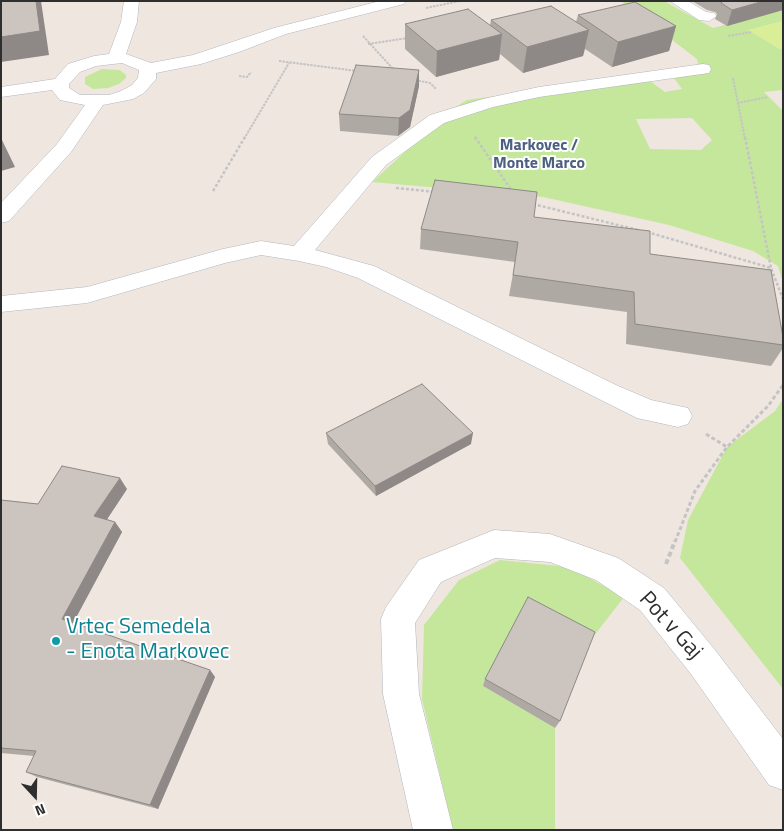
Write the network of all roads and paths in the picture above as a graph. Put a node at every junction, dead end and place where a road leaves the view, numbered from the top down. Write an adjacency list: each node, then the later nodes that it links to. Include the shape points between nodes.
1 (132, 1): 8 (street, via 129,22)
2 (399, 1): 4 (street)
3 (677, 1): 5 (street, via 704,17)
4 (365, 5): 9 (street)
5 (709, 16)
6 (752, 32): 7 (path)
7 (725, 37)
8 (116, 58): 12 (street, via 138,62); 17 (street, via 74,68)
9 (195, 60): 12 (street); 14 (path, via 202,73 247,77)
10 (272, 60): 11 (path)
11 (289, 62): 15 (path); 24 (path)
12 (148, 69): 20 (street, via 147,79 138,89 127,95)
13 (703, 69): 22 (street, via 538,92)
14 (252, 71)
15 (363, 72)
16 (407, 78): 22 (path, via 430,83)
17 (60, 83): 18 (street); 20 (street, via 60,89 66,96)
18 (1, 92)
19 (768, 97): 21 (path)
20 (97, 101): 28 (street, via 64,148)
21 (737, 103)
22 (457, 111): 23 (street, via 437,119 398,146); 25 (path)
23 (358, 184): 26 (path); 29 (street)
24 (213, 192)
25 (513, 192)
26 (443, 193)
27 (528, 203): 30 (path, via 771,268)
28 (1, 216)
29 (299, 254): 31 (street, via 261,248 88,295); 33 (street, via 366,272 607,392 647,410)
30 (783, 299)
31 (1, 304)
32 (783, 385): 34 (path, via 768,406 727,447 695,491)
33 (678, 416)
34 (652, 599): 35 (street, Pot v Gaj); 36 (street, Pot v Gaj, via 608,569 550,548 494,544 430,571 398,619 401,694)
35 (783, 771)
36 (433, 830)

